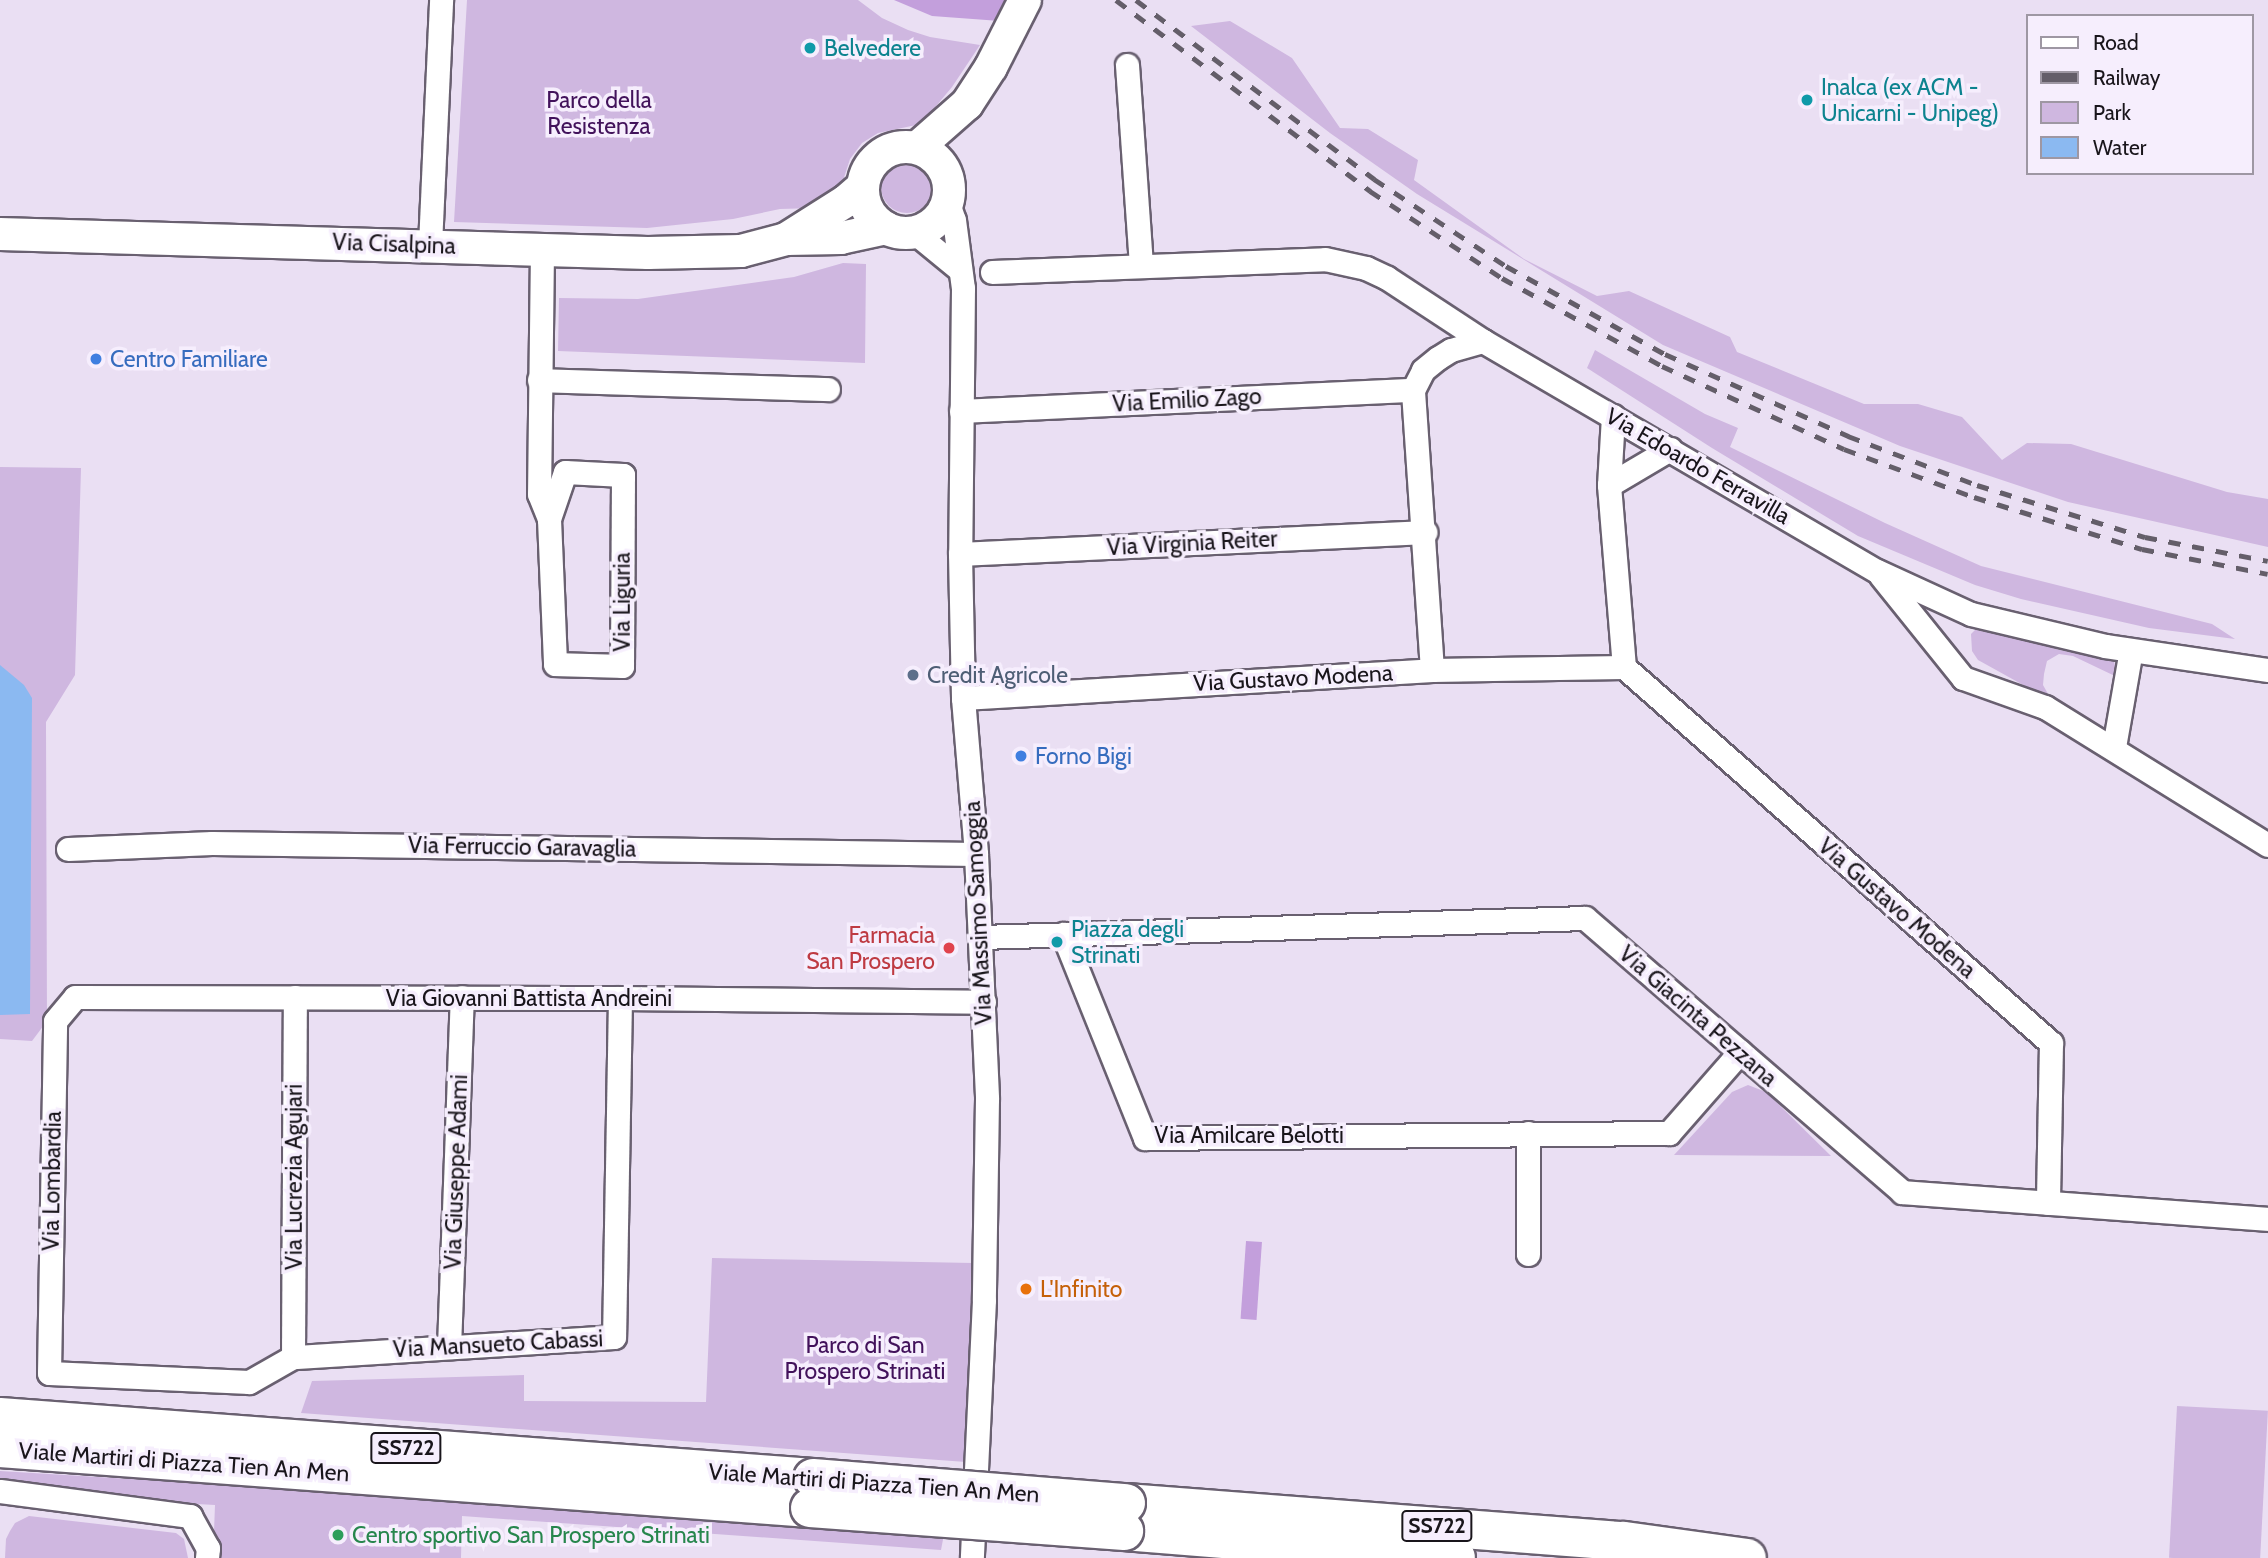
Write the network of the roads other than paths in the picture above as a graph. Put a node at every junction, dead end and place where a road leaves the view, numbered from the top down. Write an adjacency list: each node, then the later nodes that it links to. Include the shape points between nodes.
1 (441, 0): 11 (street)
2 (1025, 0): 4 (main road, Via Cisalpina)
3 (1127, 65): 13 (street)
4 (967, 104): 5 (main road, Via Cisalpina); 7 (main road, Via Cisalpina)
5 (918, 148): 6 (main road, Via Cisalpina, via 892,148 881,154 871,163); 7 (main road, via 941,163)
6 (862, 187): 8 (main road, via 868,211); 10 (main road, Via Cisalpina)
7 (948, 189): 8 (main road, Via Cisalpina, via 935,222); 14 (street, Via Massimo Samoggia)
8 (900, 230): 10 (main road, Via Cisalpina); 14 (street)
9 (0, 234): 11 (main road, Via Cisalpina)
10 (786, 239): 12 (main road, Via Cisalpina, via 740,251)
11 (430, 245): 12 (main road, Via Cisalpina)
12 (542, 250): 17 (street, Via Liguria)
13 (1142, 265): 15 (street, Via Edoardo Ferravilla); 16 (street, Via Edoardo Ferravilla, via 1350,262 1387,278)
14 (959, 269): 20 (street, Via Massimo Samoggia, via 963,288)
15 (992, 272)
16 (1483, 341): 19 (street, via 1437,358 1423,370); 21 (street, Via Edoardo Ferravilla)
17 (540, 380): 18 (street); 24 (street, Via Liguria, via 539,495)
18 (828, 389)
19 (1413, 390): 20 (street, Via Emilio Zago); 25 (street)
20 (961, 411): 26 (street, Via Massimo Samoggia)
21 (1613, 416): 22 (street, Via Edoardo Ferravilla); 23 (street)
22 (1670, 449): 23 (street); 27 (street, Via Edoardo Ferravilla)
23 (1609, 485): 29 (street)
24 (549, 519): 24 (street, Via Liguria, via 555,664 622,666 622,475 565,472)
25 (1425, 532): 26 (street, Via Virginia Reiter); 30 (street)
26 (960, 554): 32 (street, Via Massimo Samoggia)
27 (1877, 571): 28 (street, Via Edoardo Ferravilla, via 1971,614); 33 (street, via 1964,678 2045,706)
28 (2131, 650): 31 (street, Via Edoardo Ferravilla); 33 (street)
29 (1624, 667): 30 (street, Via Gustavo Modena); 46 (street, Via Gustavo Modena, via 2051,1043)
30 (1432, 670): 32 (street, Via Gustavo Modena)
31 (2268, 670)
32 (963, 698): 36 (street, Via Massimo Samoggia)
33 (2114, 747): 34 (street)
34 (2268, 845)
35 (68, 849): 36 (street, Via Ferruccio Garavaglia, via 212,843)
36 (976, 854): 38 (street, Via Massimo Samoggia)
37 (1063, 934): 38 (street); 44 (street, Via Giacinta Pezzana, via 1585,918); 45 (street, Via Amilcare Belotti, via 1145,1138)
38 (981, 937): 43 (street, Via Massimo Samoggia)
39 (75, 997): 40 (street, Via Giovanni Battista Andreini); 51 (street, Via Lombardia, via 55,1021)
40 (295, 997): 41 (street, Via Giovanni Battista Andreini); 50 (street, Via Lucrezia Agujari)
41 (462, 997): 42 (street, Via Giovanni Battista Andreini); 49 (street, Via Giuseppe Adami)
42 (621, 998): 43 (street, Via Giovanni Battista Andreini); 49 (street, Via Mansueto Cabassi, via 614,1337)
43 (984, 1002): 58 (street, Via Massimo Samoggia, via 984,1300)
44 (1740, 1052): 45 (street, Via Amilcare Belotti, via 1669,1133); 46 (street, Via Giacinta Pezzana, via 1902,1192)
45 (1528, 1133): 48 (street)
46 (2048, 1203): 47 (street, Via Giacinta Pezzana)
47 (2268, 1219)
48 (1528, 1254)
49 (449, 1347): 50 (street, Via Mansueto Cabassi)
50 (293, 1357): 51 (street, Via Mansueto Cabassi, via 249,1382)
51 (49, 1373)
52 (0, 1417): 55 (highway, Viale Martiri di Piazza Tien An Men / SS722)
53 (0, 1448): 55 (highway, Viale Martiri di Piazza Tien An Men / SS722)
54 (0, 1491): 57 (street, via 191,1516 208,1548)
55 (812, 1493): 56 (highway, Viale Martiri di Piazza Tien An Men / SS722, bridge)
56 (1125, 1517): 59 (highway, Viale Martiri di Piazza Tien An Men / SS722); 60 (highway, Viale Martiri di Piazza Tien An Men / SS722, via 1624,1541)
57 (207, 1558)
58 (972, 1558)
59 (1456, 1558)
60 (1747, 1558)

